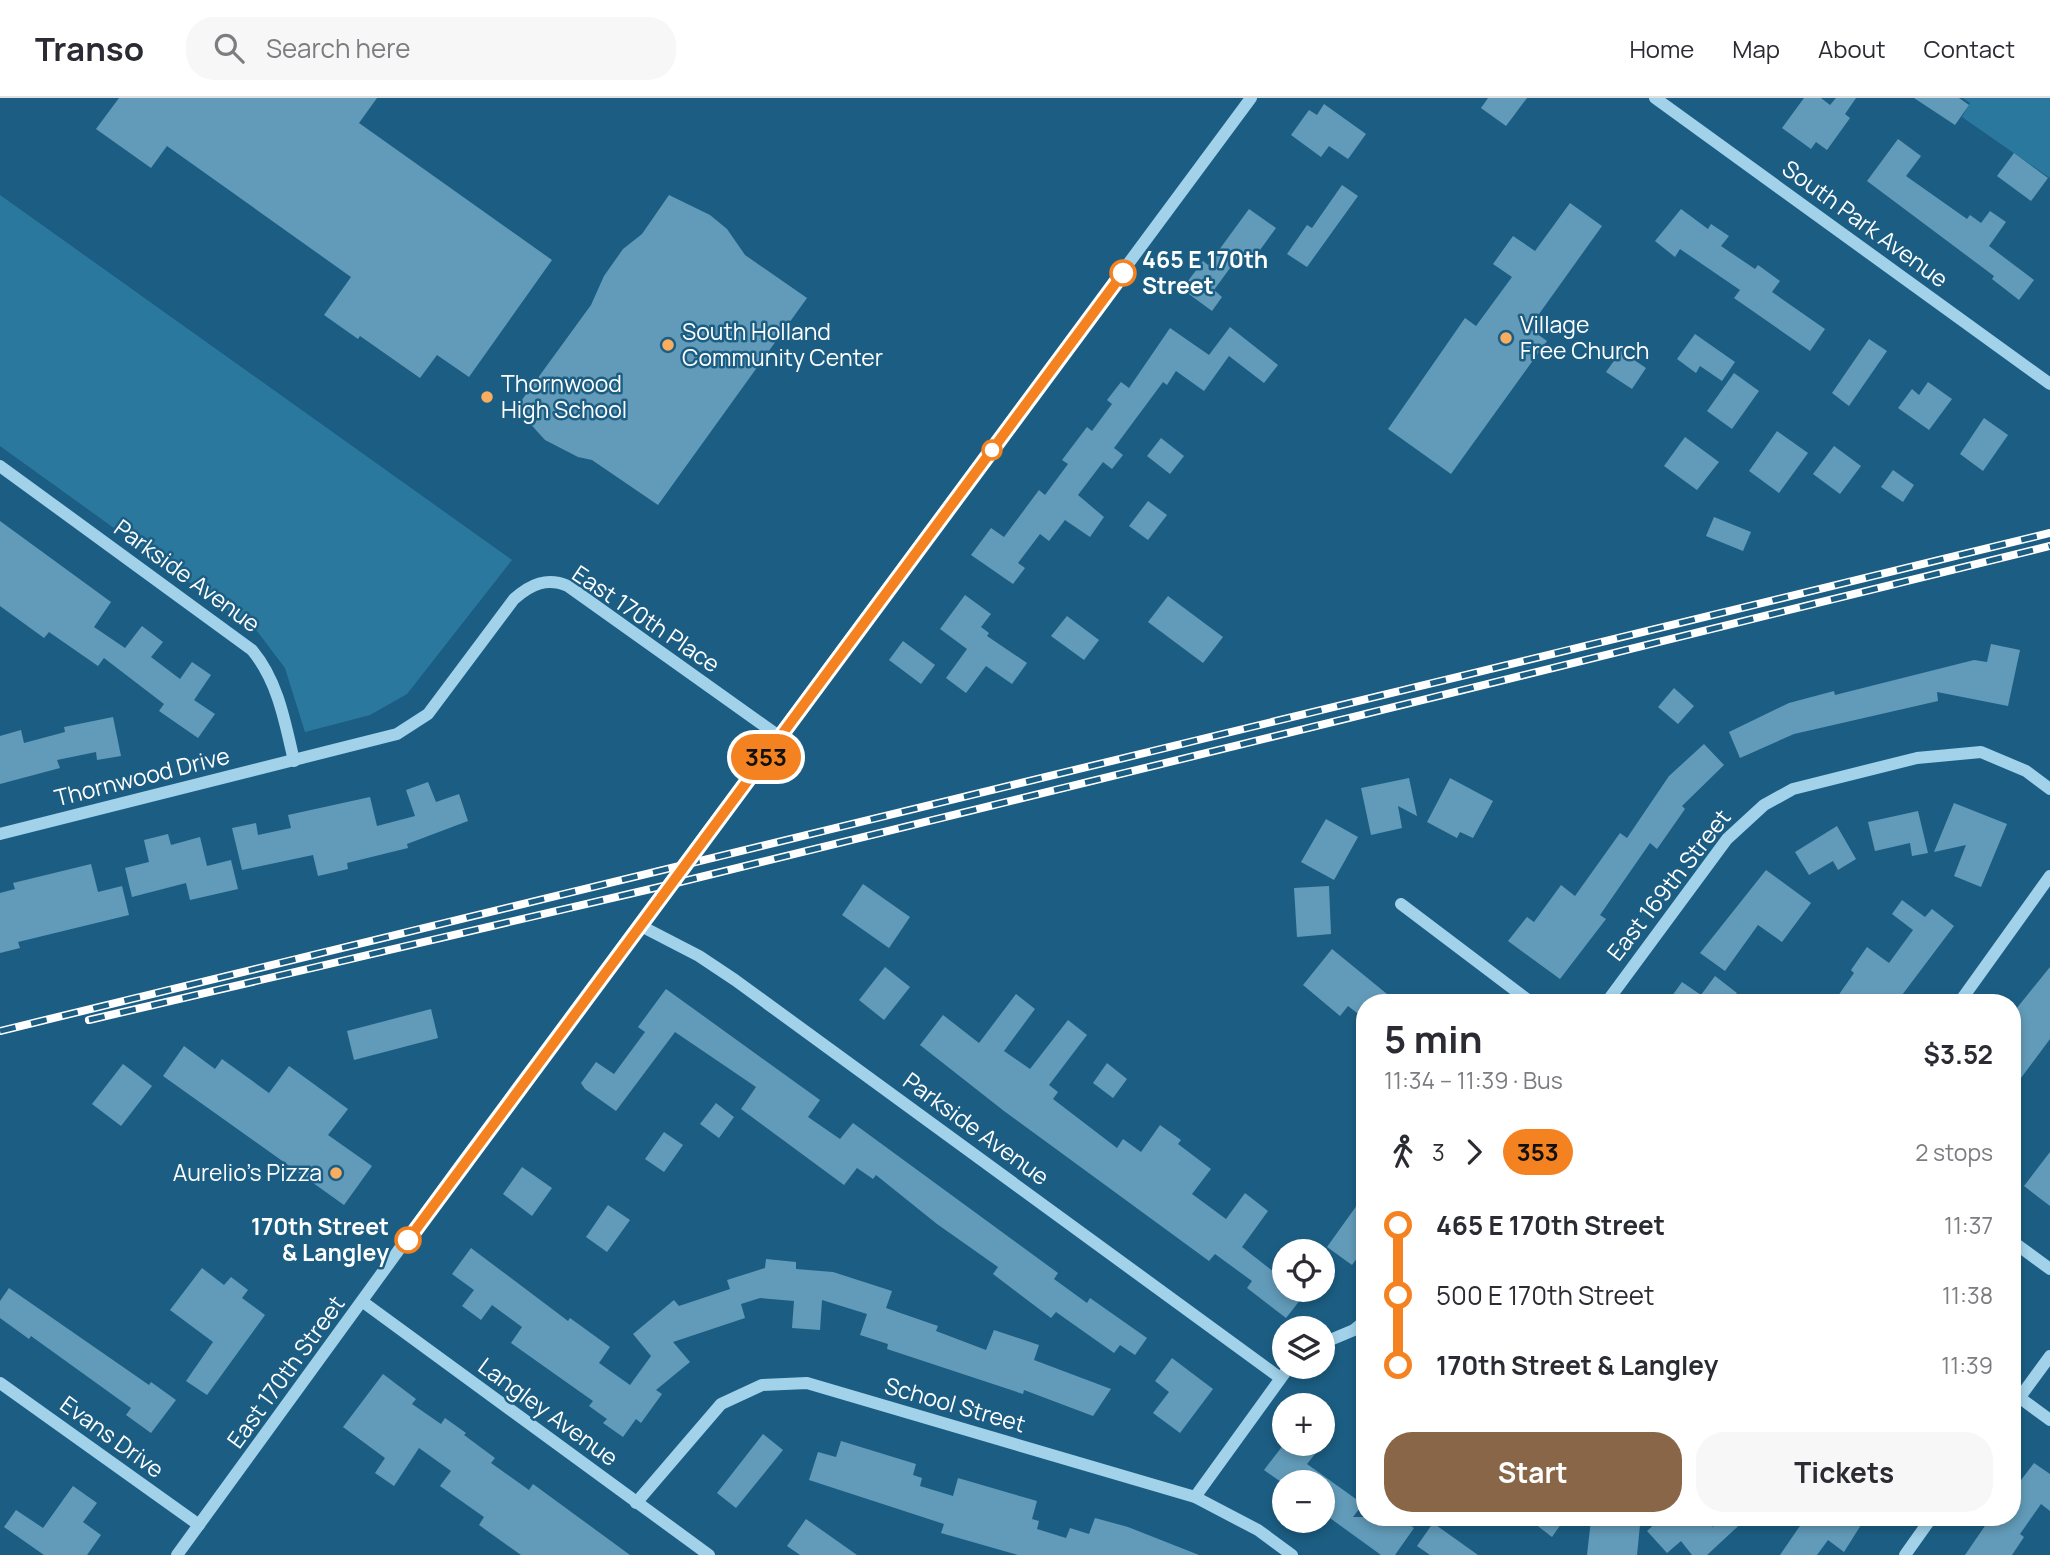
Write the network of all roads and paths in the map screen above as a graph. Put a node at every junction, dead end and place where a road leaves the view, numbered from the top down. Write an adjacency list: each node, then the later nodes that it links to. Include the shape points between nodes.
1 (1251, 98): 5 (street, East 170th Street)
2 (1655, 98): 3 (street, South Park Avenue)
3 (2050, 384)
4 (0, 466): 6 (street, Parkside Avenue, via 252,650 266,667 279,698)
5 (780, 737): 6 (street, East 170th Place, via 556,581 534,585 514,599 428,714 413,726); 11 (street, East 170th Street)
6 (294, 761): 8 (street, Thornwood Drive)
7 (2050, 789): 13 (street, East 169th Street, via 2026,771 1981,752 1917,758 1793,789 1764,805 1727,839)
8 (0, 834)
9 (2050, 876): 14 (street)
10 (1402, 904): 12 (street)
11 (641, 926): 17 (street, East 170th Street); 21 (street, Parkside Avenue, via 735,980)
12 (1520, 994)
13 (1613, 994)
14 (1965, 994)
15 (2021, 1248): 16 (street)
16 (2050, 1269)
17 (363, 1302): 28 (street, Langley Avenue); 29 (street, East 170th Street)
18 (1356, 1328): 19 (street)
19 (1335, 1338)
20 (2050, 1356): 24 (street)
21 (1272, 1372)
22 (1278, 1379): 27 (street)
23 (0, 1383): 29 (street, Evans Drive)
24 (2021, 1396)
25 (2021, 1406): 26 (street)
26 (2050, 1420)
27 (1195, 1497): 28 (street, School Street, via 807,1383 762,1384 721,1404); 33 (street, School Street, via 1258,1530)
28 (636, 1503): 32 (street, Langley Avenue)
29 (199, 1525): 31 (street, East 170th Street)
30 (1926, 1526): 34 (street)
31 (177, 1555)
32 (709, 1555)
33 (1292, 1555)
34 (1905, 1555)

